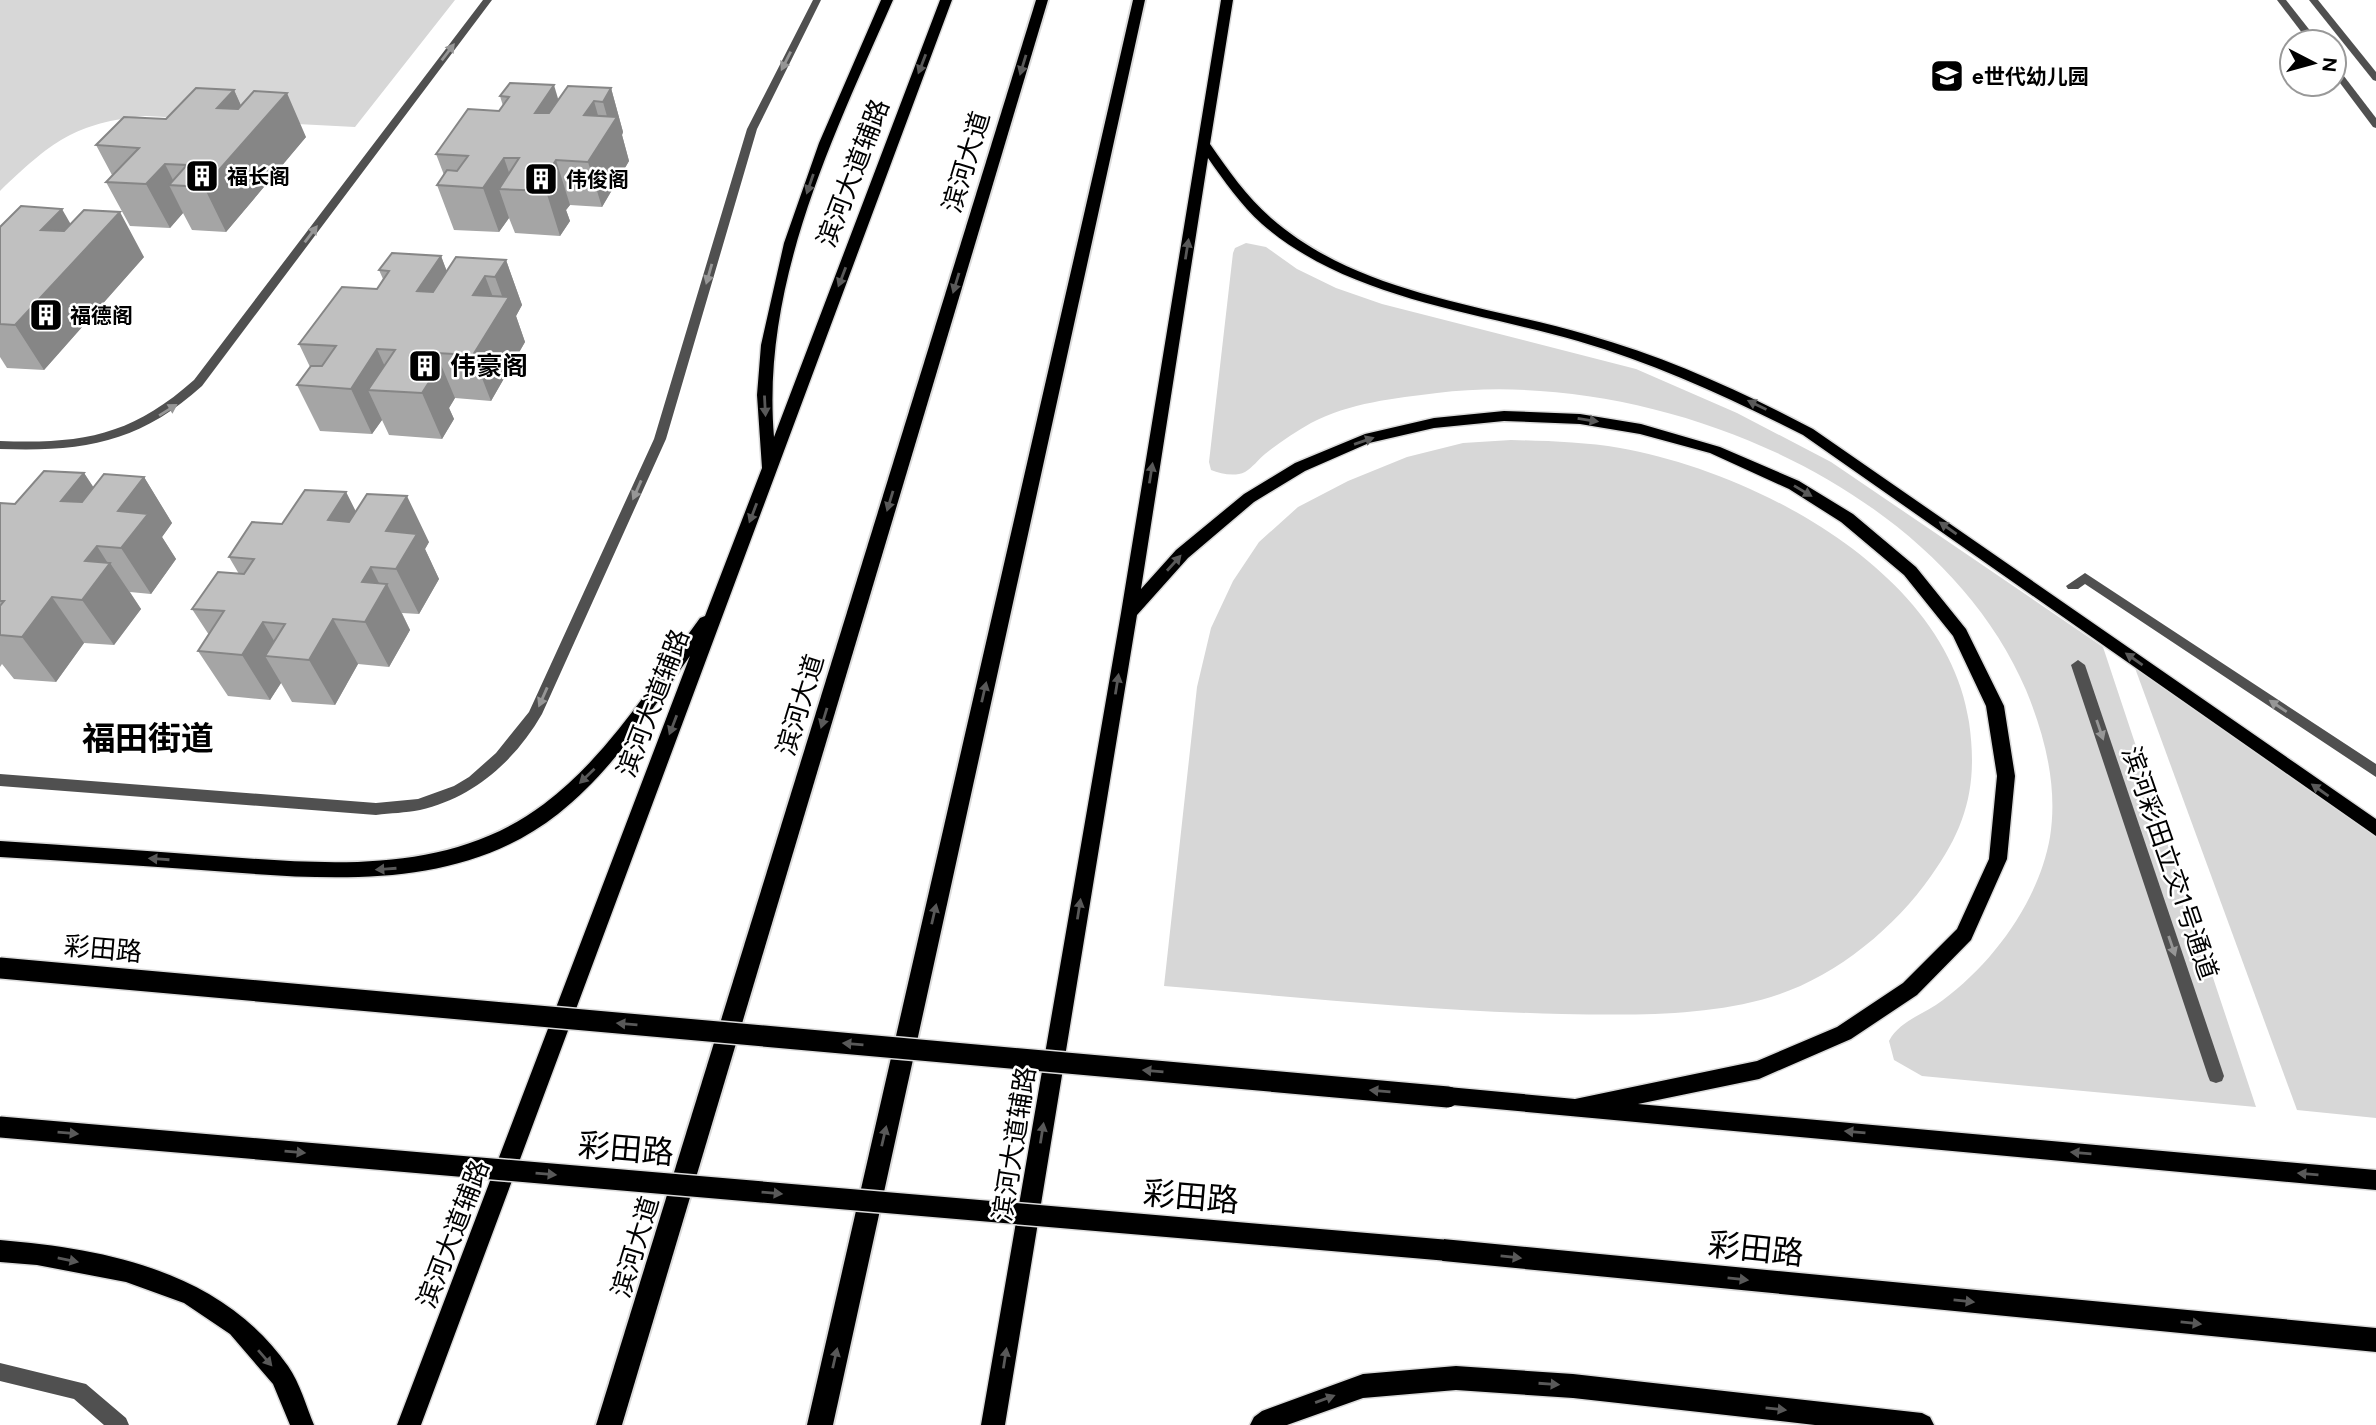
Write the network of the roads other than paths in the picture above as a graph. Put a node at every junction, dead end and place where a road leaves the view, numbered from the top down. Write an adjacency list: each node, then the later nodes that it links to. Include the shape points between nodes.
1 (488, 0): 15 (street, one-way to 1, via 73,446 107,439 177,405)
2 (817, 0): 22 (street, one-way to 22, via 752,129 660,439 535,715 509,752 473,784 426,803 376,809)
3 (887, 0): 16 (main road, one-way to 16, via 834,120 802,208 771,328 764,395)
4 (946, 0): 16 (main road, 滨河大道辅路, one-way to 16)
5 (1042, 0): 36 (highway, 滨河大道, one-way to 36)
6 (1139, 0): 37 (highway, one-way to 6)
7 (2281, 0): 10 (street)
8 (2314, 0): 11 (street)
9 (1228, 2): 14 (main road, 滨河大道辅路)
10 (2303, 28)
11 (2376, 78)
12 (2348, 88): 13 (street)
13 (2376, 125)
14 (1204, 144): 19 (main road, 滨河大道辅路, one-way to 14); 23 (main road, one-way to 14, via 1808,432 1712,384 1651,360 1404,291 1307,251 1268,222)
15 (0, 445)
16 (769, 472): 18 (main road, 滨河大道辅路, one-way to 18)
17 (2079, 582): 21 (street, one-way to 17)
18 (718, 605): 24 (main road, one-way to 24, via 628,729 590,773 516,834 468,854 424,866 323,870); 35 (main road, 滨河大道辅路, one-way to 35)
19 (1129, 613): 27 (main road, one-way to 27, via 1182,554 1249,498 1300,467 1365,439 1434,423 1504,416 1580,419 1641,429 1716,450 1794,485 1847,518 1910,571 1960,633 1989,694 2006,776 1998,859 1964,934 1910,989 1832,1038 1759,1070); 38 (main road, 滨河大道辅路, one-way to 19)
20 (2078, 665): 26 (street, 滨河彩田立交1号通道, one-way to 26)
21 (2376, 771)
22 (0, 780)
23 (2376, 829)
24 (0, 849)
25 (0, 968): 27 (main road, 彩田路, one-way to 25, bridge)
26 (2216, 1076)
27 (1578, 1107): 29 (main road, 彩田路, one-way to 27)
28 (0, 1127): 31 (main road, 彩田路, one-way to 31, bridge, via 1443,1251)
29 (2376, 1180)
30 (0, 1251): 34 (main road, one-way to 34, via 125,1271 191,1294 238,1326 281,1376)
31 (2376, 1340)
32 (0, 1372): 33 (street, via 79,1391)
33 (119, 1425)
34 (302, 1425)
35 (408, 1425)
36 (609, 1425)
37 (820, 1425)
38 (993, 1425)
39 (1262, 1425): 40 (main road, one-way to 40, via 1363,1386 1456,1378 1573,1386)
40 (1922, 1425)

